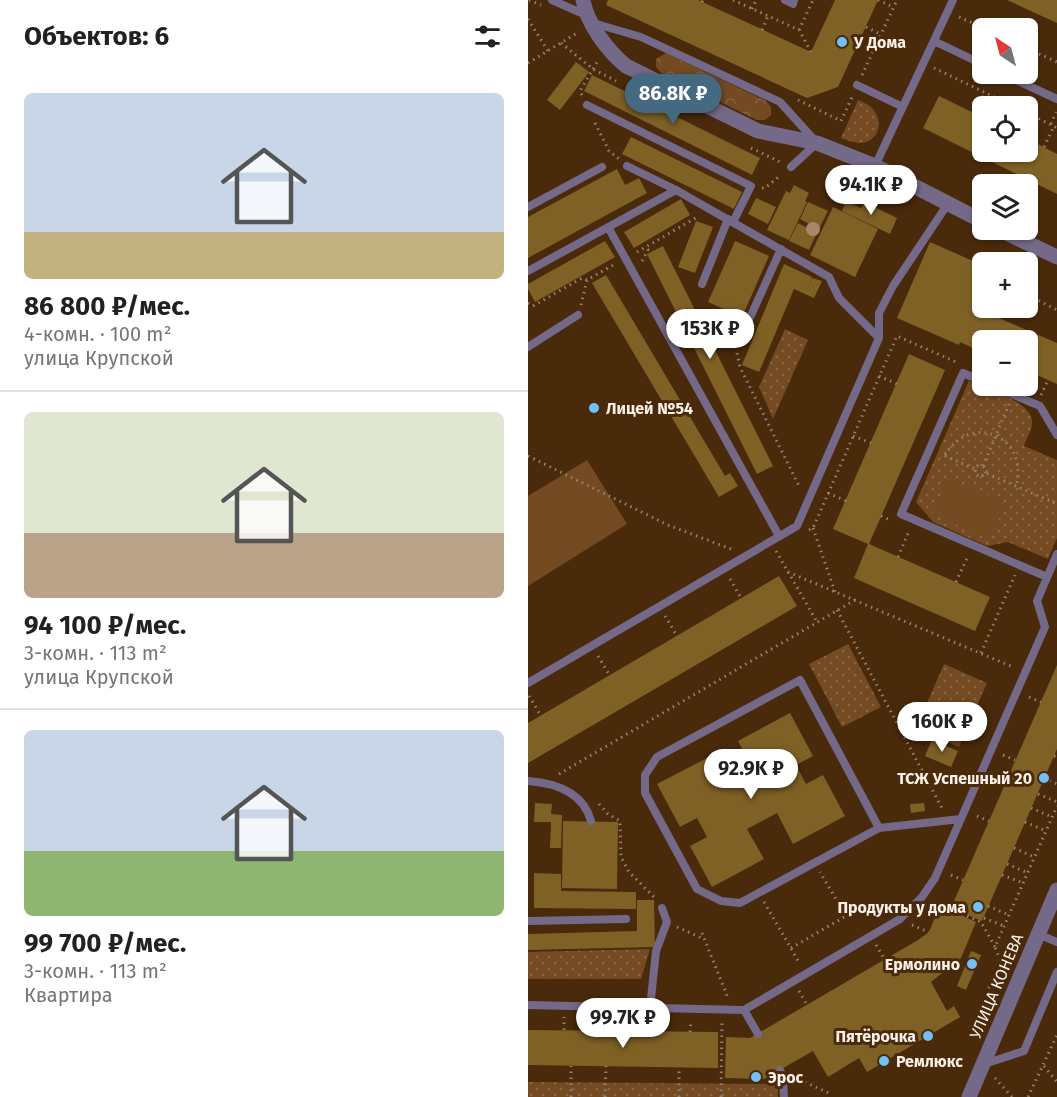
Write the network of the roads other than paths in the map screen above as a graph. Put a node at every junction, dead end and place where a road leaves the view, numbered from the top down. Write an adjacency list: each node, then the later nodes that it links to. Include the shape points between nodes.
1 (552, 0): 6 (lane)
2 (583, 0): 6 (street)
3 (785, 0): 4 (lane, via 793,4)
4 (794, 0)
5 (953, 0): 7 (lane)
6 (591, 20): 14 (lane, via 641,37 780,102); 14 (street, via 613,56 626,66 758,131)
7 (934, 41): 8 (lane); 13 (lane)
8 (972, 59)
9 (1025, 84): 11 (lane)
10 (857, 85): 13 (lane)
11 (1057, 99)
12 (587, 105): 23 (lane, via 751,186)
13 (903, 106): 16 (lane)
14 (818, 143): 16 (street); 18 (lane)
15 (627, 166): 19 (lane)
16 (875, 166): 20 (street)
17 (602, 167): 21 (lane)
18 (791, 167)
19 (676, 190): 23 (lane); 24 (lane)
20 (947, 205): 22 (street); 31 (lane, via 888,295 879,314)
21 (528, 207)
22 (972, 216)
23 (731, 221): 26 (lane); 29 (lane)
24 (608, 227): 28 (lane); 37 (lane)
25 (1021, 240): 27 (street)
26 (781, 249): 31 (lane, via 830,276 838,298); 32 (lane)
27 (1057, 257)
28 (528, 270)
29 (702, 284)
30 (578, 315): 33 (lane)
31 (879, 338): 37 (lane, via 796,526)
32 (739, 342)
33 (528, 347)
34 (972, 377): 39 (lane, via 963,373 901,514)
35 (1018, 396): 36 (lane, via 1040,406)
36 (1057, 435)
37 (779, 536): 40 (lane)
38 (1057, 554): 39 (lane)
39 (1047, 578): 42 (lane, via 1036,601 1045,627)
40 (528, 683)
41 (528, 780): 43 (lane, via 568,790 581,800)
42 (961, 819): 44 (lane); 54 (lane, via 935,878 900,919)
43 (591, 822)
44 (879, 828): 44 (lane, via 800,680 657,757 645,775 645,793 697,889 721,901 740,903)
45 (1057, 890): 49 (street, УЛИЦА КОНЕВА)
46 (662, 908): 53 (lane, via 667,922 656,951)
47 (626, 920): 48 (lane)
48 (528, 921)
49 (1038, 934): 50 (lane); 56 (street, УЛИЦА КОНЕВА)
50 (1057, 942)
51 (1057, 972): 56 (lane, via 1024,1051)
52 (528, 1005): 53 (lane)
53 (650, 1008): 54 (lane)
54 (744, 1010): 55 (lane)
55 (758, 1034)
56 (982, 1064): 59 (street, УЛИЦА КОНЕВА)
57 (780, 1070): 58 (lane)
58 (784, 1097)
59 (969, 1097)

